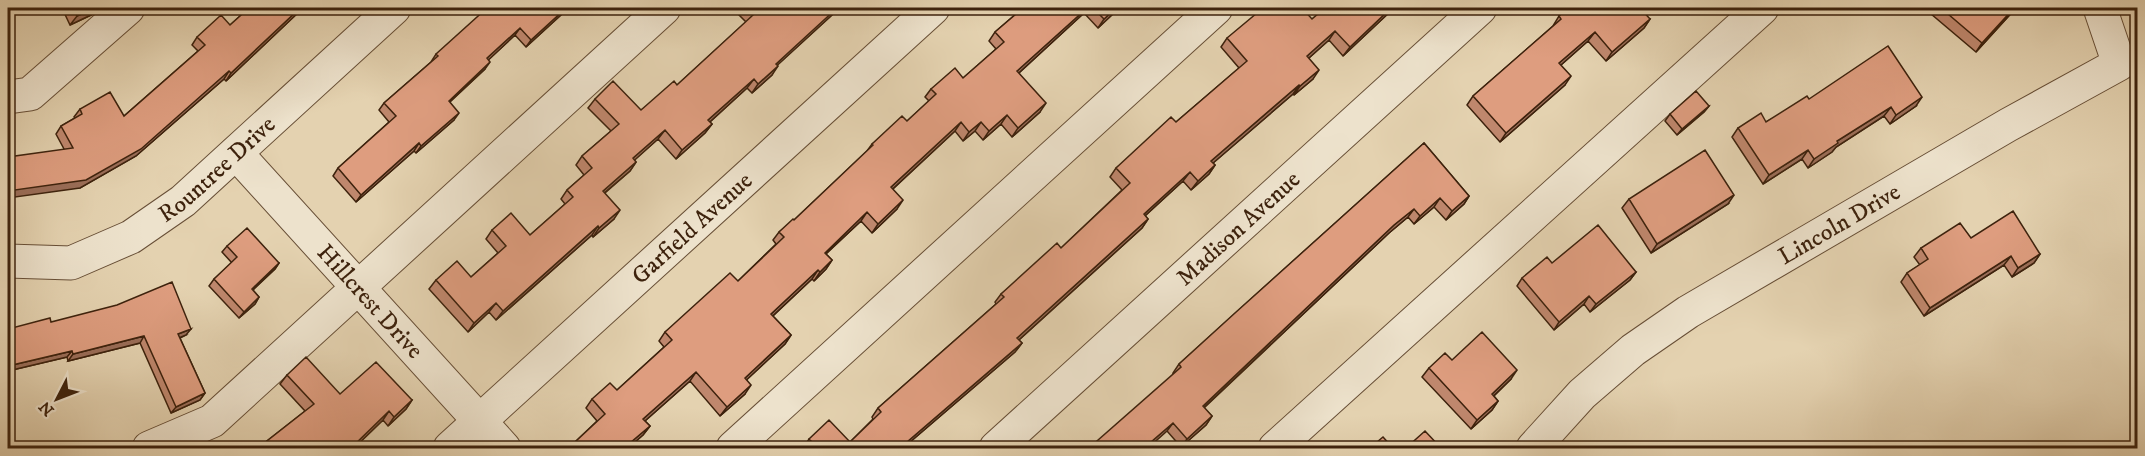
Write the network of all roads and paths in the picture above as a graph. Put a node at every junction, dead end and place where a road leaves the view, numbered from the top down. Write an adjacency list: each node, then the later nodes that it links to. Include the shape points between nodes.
1 (128, 8): 9 (street, via 30,94)
2 (394, 8): 10 (street, Rountree Drive)
3 (664, 8): 12 (street)
4 (933, 8): 13 (street, Garfield Avenue)
5 (1216, 8): 17 (street)
6 (1480, 8): 18 (street, Madison Avenue)
7 (1762, 8): 19 (street)
8 (2100, 8): 20 (street, Lincoln Drive, via 2119,64 1688,312 1633,350 1582,394)
9 (8, 97)
10 (236, 153): 11 (street, Rountree Drive, via 183,201 131,237 71,263); 12 (street, Hillcrest Drive)
11 (8, 261)
12 (357, 288): 13 (street, Hillcrest Drive); 14 (street, via 212,421)
13 (480, 422): 15 (street, Garfield Avenue); 16 (street, Hillcrest Drive)
14 (149, 448)
15 (450, 448)
16 (504, 448)
17 (733, 448)
18 (996, 448)
19 (1275, 448)
20 (1533, 448)

